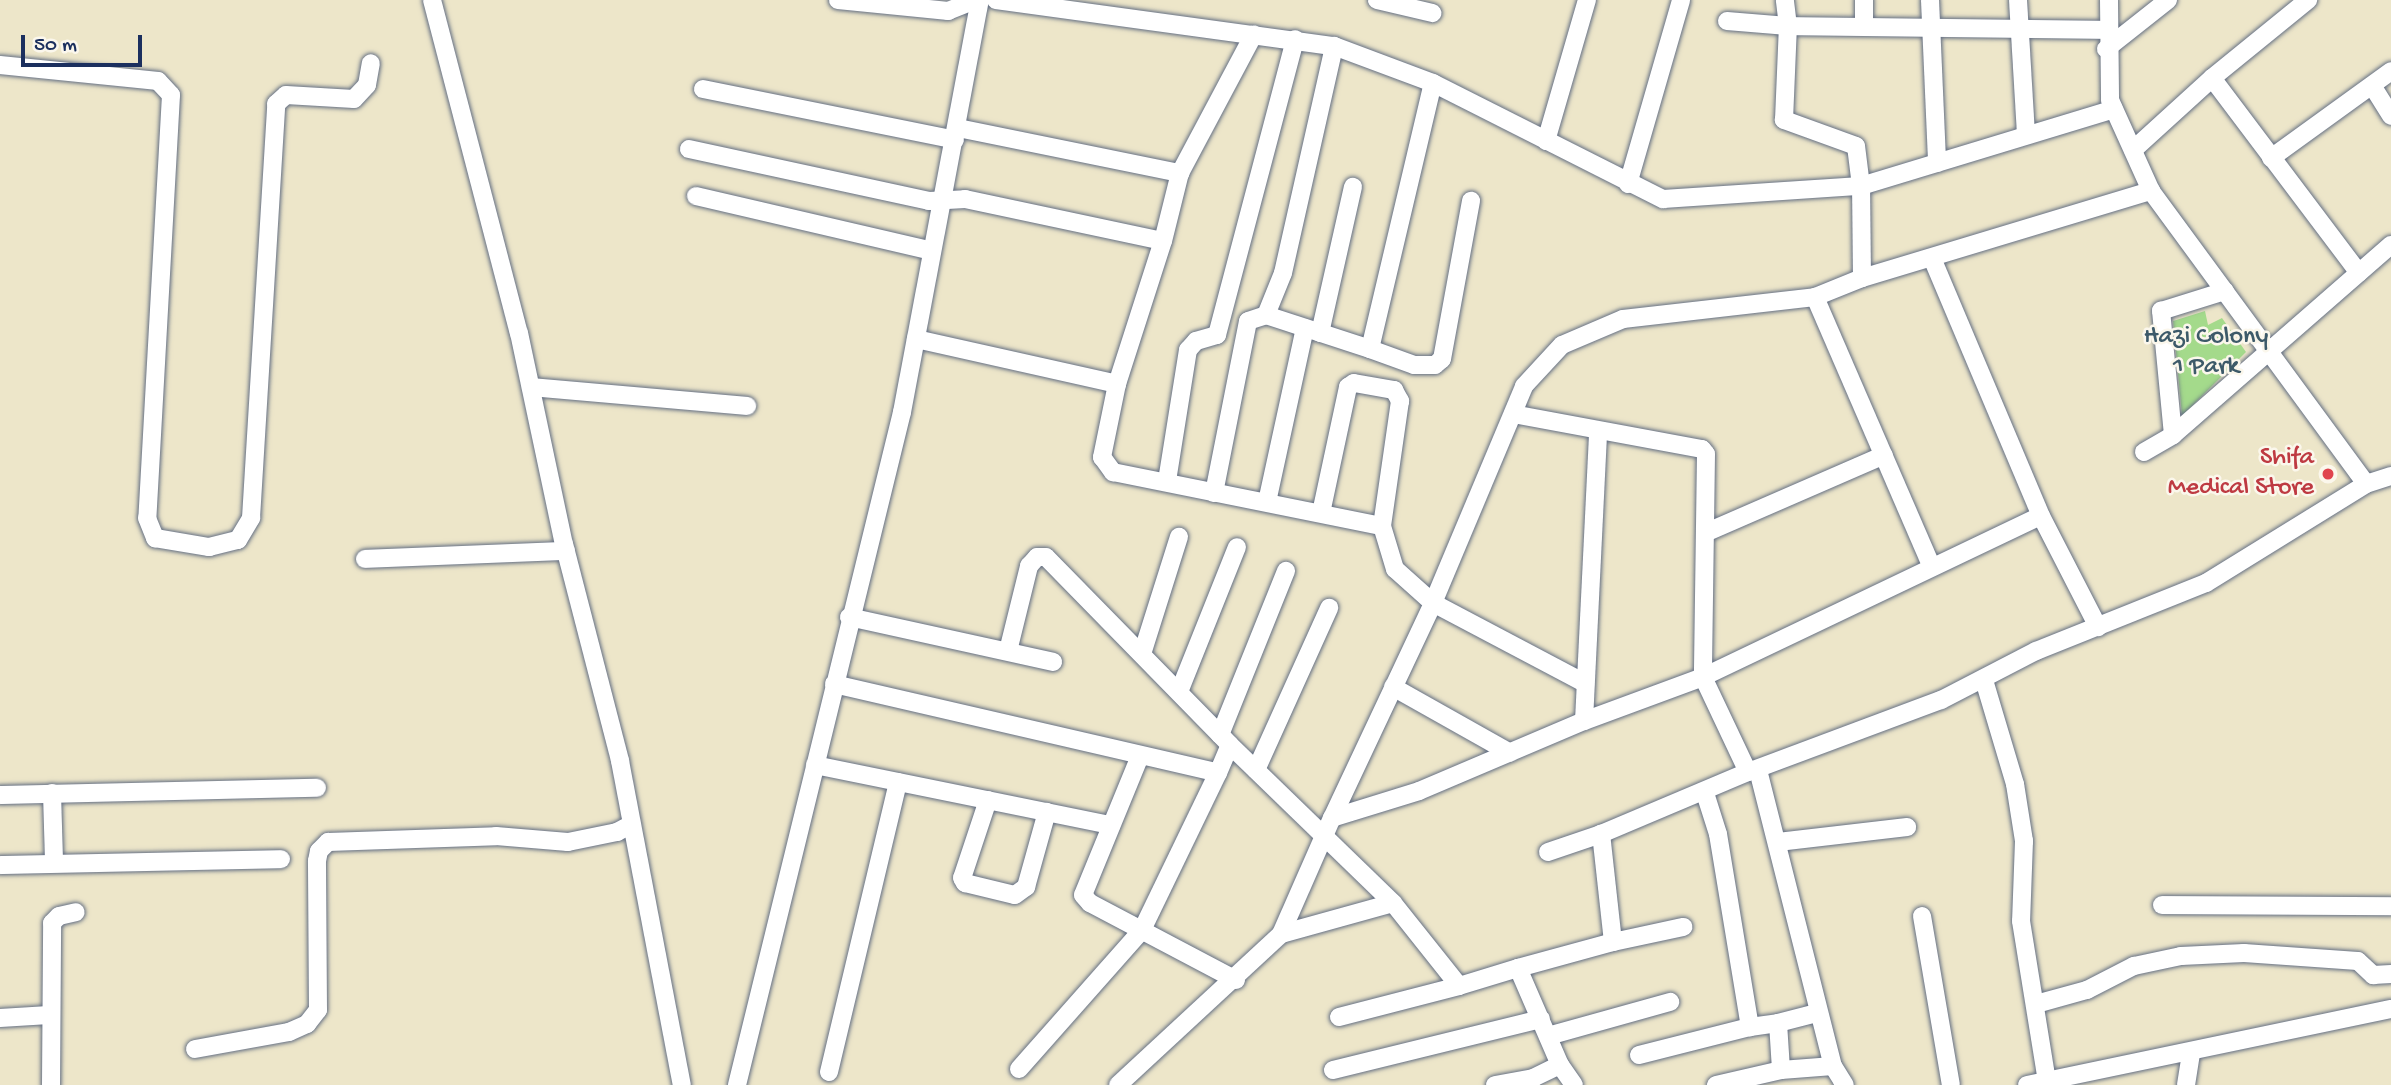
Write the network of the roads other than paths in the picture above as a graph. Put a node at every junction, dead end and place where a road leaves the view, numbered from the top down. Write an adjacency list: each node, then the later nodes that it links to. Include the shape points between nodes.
1 (432, 0): 64 (street)
2 (838, 0): 3 (street, via 948,11)
3 (978, 0): 35 (street)
4 (996, 0): 22 (street)
5 (1377, 0): 15 (street)
6 (1587, 0): 37 (street)
7 (1681, 0): 43 (street)
8 (1785, 0): 17 (street)
9 (1864, 0): 18 (street)
10 (1930, 0): 19 (street)
11 (2018, 0): 20 (street)
12 (2109, 0): 21 (street)
13 (2168, 0): 25 (street)
14 (2308, 0): 29 (street)
15 (1432, 13)
16 (1727, 21): 17 (street)
17 (1788, 26): 18 (street); 44 (street, via 1784,120 1856,146)
18 (1864, 26): 19 (street)
19 (1929, 27): 20 (street); 41 (street)
20 (2019, 28): 21 (street); 36 (street)
21 (2107, 30): 25 (street)
22 (1254, 34): 23 (street); 42 (street)
23 (1295, 39): 24 (street); 72 (street, via 1217,335 1196,341 1188,350)
24 (1334, 46): 30 (street); 58 (street, via 1283,273)
25 (2106, 49): 33 (street)
26 (371, 63): 27 (street, via 367,85 354,99 286,95 276,104 251,518 238,540 209,547 155,538 147,518 171,95 158,81)
27 (0, 65)
28 (2391, 71): 31 (street)
29 (2212, 78): 39 (street); 40 (street)
30 (1433, 83): 37 (street); 61 (street)
31 (2373, 87): 34 (street); 40 (street)
32 (703, 89): 35 (street)
33 (2114, 109): 36 (street); 39 (street)
34 (2391, 116)
35 (956, 134): 42 (street); 49 (street)
36 (2026, 134): 41 (street)
37 (1546, 141): 43 (street)
38 (689, 149): 49 (street)
39 (2133, 150): 46 (street)
40 (2271, 158): 54 (street)
41 (1937, 163): 44 (street)
42 (1180, 173): 50 (street)
43 (1628, 184): 44 (street, via 1663,199)
44 (1861, 186): 55 (street)
45 (1353, 187): 59 (street)
46 (2151, 191): 53 (street); 56 (street)
47 (696, 196): 52 (street)
48 (1471, 201): 61 (street, via 1443,359 1435,365 1414,365)
49 (942, 202): 50 (street, via 965,199); 52 (street)
50 (1163, 241): 63 (street)
51 (2391, 245): 54 (street)
52 (932, 251): 60 (street)
53 (1932, 258): 55 (street); 77 (street)
54 (2359, 272): 62 (street)
55 (1862, 278): 57 (street)
56 (2225, 291): 62 (street); 68 (street, via 2161,311)
57 (1815, 297): 66 (street, via 1623,319 1562,345 1524,386); 70 (street)
58 (1266, 315): 59 (street); 74 (street, via 1248,321)
59 (1313, 330): 61 (street); 75 (street)
60 (916, 339): 63 (street); 88 (street, via 899,426)
61 (1370, 349)
62 (2271, 350): 68 (street); 73 (street)
63 (1117, 384): 72 (street, via 1105,463 1112,472)
64 (531, 387): 65 (street); 82 (street)
65 (747, 406)
66 (1513, 414): 67 (street); 86 (street)
67 (1598, 433): 79 (street, via 1702,449 1706,458); 95 (street)
68 (2173, 435): 69 (street)
69 (2144, 452)
70 (1884, 455): 79 (street); 84 (street)
71 (2391, 476): 73 (street)
72 (1167, 481): 74 (street)
73 (2366, 484): 89 (street, via 2206,583)
74 (1214, 494): 75 (street)
75 (1267, 502): 76 (street)
76 (1321, 513): 78 (street); 78 (street, via 1348,387 1354,383 1394,390 1400,401)
77 (2041, 516): 84 (street); 89 (street)
78 (1382, 526): 86 (street, via 1395,569)
79 (1705, 534): 93 (street)
80 (1179, 537): 91 (street)
81 (1237, 547): 98 (street)
82 (566, 551): 83 (street); 114 (street, via 620,761)
83 (365, 559)
84 (1932, 567): 93 (street)
85 (1286, 571): 100 (street)
86 (1433, 603): 95 (street); 97 (street)
87 (1329, 608): 104 (street)
88 (849, 617): 90 (street); 96 (street)
89 (2098, 627): 94 (street, via 2036,651)
90 (1009, 651): 91 (street, via 1029,566 1037,556 1046,557 1071,579); 92 (street)
91 (1142, 654): 98 (street)
92 (1053, 662)
93 (1703, 677): 99 (street); 105 (street)
94 (1984, 680): 105 (street); 138 (street, via 2015,785 2024,841 2021,921)
95 (1585, 683): 99 (street)
96 (834, 684): 102 (street); 103 (street)
97 (1394, 687): 101 (street); 116 (street)
98 (1179, 692): 100 (street)
99 (1584, 721): 101 (street)
100 (1225, 740): 104 (street); 106 (street)
101 (1510, 753): 116 (street)
102 (1140, 756): 106 (street); 115 (street)
103 (815, 765): 107 (street); 159 (street)
104 (1256, 770): 116 (street)
105 (1753, 771): 110 (street); 119 (street)
106 (1218, 773): 130 (street)
107 (898, 782): 112 (street); 155 (street)
108 (317, 788): 109 (street)
109 (52, 793): 111 (street); 122 (street)
110 (1705, 793): 118 (street); 145 (street, via 1718,834)
111 (0, 794)
112 (988, 800): 113 (street); 113 (street, via 962,878 965,883 1015,895 1026,887)
113 (1047, 812): 115 (street)
114 (630, 825): 147 (street, via 569,842 496,836 328,842 317,861 318,1010 307,1024 289,1032); 158 (street)
115 (1111, 825): 130 (street, via 1083,895)
116 (1328, 825): 124 (street); 131 (street)
117 (1907, 827): 119 (street)
118 (1601, 834): 120 (street); 132 (street)
119 (1778, 842): 140 (street)
120 (1548, 852)
121 (281, 859): 122 (street)
122 (54, 862): 123 (street)
123 (0, 865)
124 (1393, 903): 131 (street); 136 (street)
125 (2162, 905): 126 (street)
126 (2391, 906)
127 (76, 912): 141 (street, via 52,923)
128 (1922, 916): 165 (street)
129 (1683, 927): 132 (street)
130 (1142, 930): 135 (street); 152 (street)
131 (1281, 934): 135 (street)
132 (1613, 942): 133 (street)
133 (1518, 968): 136 (street); 146 (street)
134 (2391, 974): 138 (street, via 2373,975 2358,961 2244,953 2181,956 2134,966 2087,990)
135 (1236, 980): 160 (street)
136 (1460, 986): 142 (street)
137 (1670, 1002): 146 (street)
138 (2036, 1004): 156 (street)
139 (2391, 1009): 148 (street)
140 (1817, 1013): 144 (street); 151 (street)
141 (49, 1015): 143 (street); 157 (street)
142 (1339, 1017)
143 (0, 1018)
144 (1778, 1023): 145 (street); 154 (street)
145 (1750, 1027): 149 (street)
146 (1544, 1028): 150 (street); 153 (street)
147 (195, 1049)
148 (2191, 1054): 156 (street); 167 (street)
149 (1639, 1055)
150 (1560, 1065): 161 (street, via 1533,1078); 162 (street)
151 (1833, 1066): 154 (street); 164 (street)
152 (1019, 1069)
153 (1333, 1070)
154 (1781, 1070): 163 (street)
155 (829, 1072)
156 (2047, 1081): 166 (street)
157 (51, 1085)
158 (682, 1085)
159 (737, 1085)
160 (1118, 1085)
161 (1494, 1085)
162 (1574, 1085)
163 (1716, 1085)
164 (1845, 1085)
165 (1951, 1085)
166 (2027, 1085)
167 (2186, 1085)

